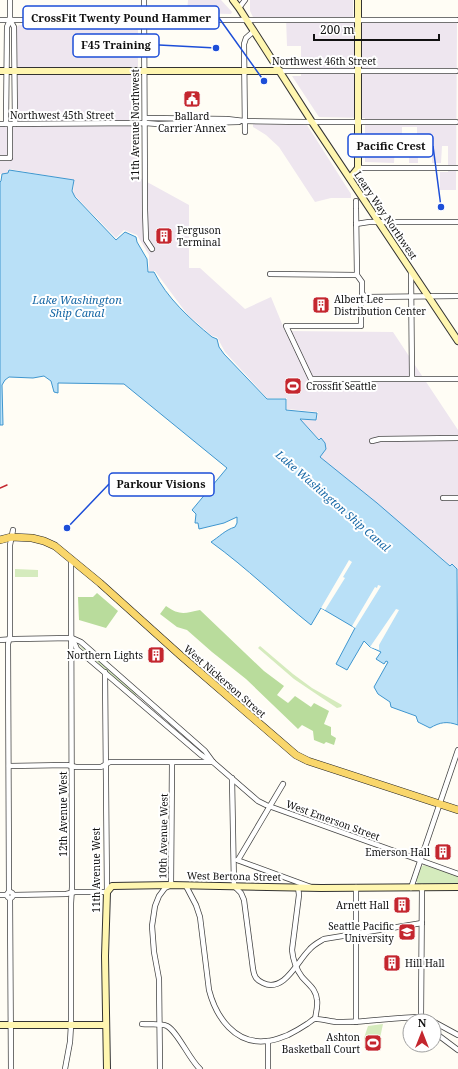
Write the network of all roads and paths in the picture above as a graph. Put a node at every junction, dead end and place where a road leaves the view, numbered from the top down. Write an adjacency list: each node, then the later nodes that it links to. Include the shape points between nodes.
1 (10, 0): 8 (street)
2 (144, 0): 9 (street, 11th Avenue Northwest)
3 (233, 0): 6 (street, Leary Way Northwest)
4 (245, 0): 6 (street)
5 (358, 0): 11 (street)
6 (239, 8): 10 (street, Leary Way Northwest)
7 (0, 20): 8 (street)
8 (10, 20): 9 (street); 15 (street, via 7,27); 16 (street, via 14,27)
9 (143, 20): 10 (street); 17 (street, 11th Avenue Northwest)
10 (247, 20): 11 (street); 13 (street, Leary Way Northwest)
11 (359, 21): 12 (street); 20 (street)
12 (458, 21)
13 (254, 31): 18 (street, via 245,40); 19 (street, Leary Way Northwest)
14 (0, 71): 15 (street, Northwest 46th Street)
15 (7, 71): 16 (street, Northwest 46th Street); 28 (street)
16 (14, 71): 17 (street, Northwest 46th Street); 28 (street)
17 (144, 71): 18 (street, Northwest 46th Street); 22 (street, 11th Avenue Northwest)
18 (244, 71): 19 (street, Northwest 46th Street); 23 (street)
19 (280, 71): 20 (street, Northwest 46th Street); 24 (street, Leary Way Northwest)
20 (359, 71): 21 (street, Northwest 46th Street); 25 (street)
21 (458, 71)
22 (145, 120): 23 (street, Northwest 45th Street, via 234,123); 28 (street, Northwest 45th Street); 38 (street, 11th Avenue Northwest, via 146,240)
23 (244, 121): 24 (street, Northwest 45th Street); 29 (street)
24 (312, 122): 25 (street, Northwest 45th Street); 33 (street, Leary Way Northwest)
25 (358, 122): 26 (street, Northwest 45th Street); 31 (street)
26 (457, 122)
27 (0, 124): 28 (street, Northwest 45th Street)
28 (10, 124): 30 (street, via 10,158)
29 (245, 132)
30 (0, 158)
31 (358, 168): 32 (street); 33 (street)
32 (458, 168)
33 (350, 178): 35 (street, Leary Way Northwest)
34 (356, 201): 37 (street)
35 (379, 221): 36 (street); 37 (street); 39 (street, Leary Way Northwest)
36 (458, 222)
37 (356, 224): 41 (street)
38 (152, 249)
39 (412, 272): 43 (street, Leary Way Northwest); 45 (street)
40 (270, 274): 41 (street)
41 (357, 275): 42 (street, via 362,282 362,293)
42 (365, 296): 45 (street); 47 (street, via 362,303 361,326 286,326 311,379)
43 (428, 296): 44 (street); 45 (street); 46 (street, Leary Way Northwest)
44 (458, 296)
45 (411, 297): 47 (street)
46 (458, 341)
47 (412, 378): 48 (street)
48 (458, 379)
49 (458, 438): 50 (street)
50 (372, 441)
51 (443, 498): 52 (street)
52 (458, 498)
53 (12, 533): 54 (main road); 55 (main road, West Nickerson Street); 56 (main road, West Nickerson Street, via 50,543); 59 (street)
54 (0, 535)
55 (0, 540)
56 (71, 559): 57 (street, 12th Avenue West); 69 (main road, West Nickerson Street, via 296,755)
57 (72, 638): 59 (street); 60 (street, West Emerson Street, via 78,649); 62 (street, West Emerson Street, via 81,642 105,663 205,751); 65 (street, 12th Avenue West)
58 (0, 640): 59 (street)
59 (9, 640): 64 (street)
60 (105, 672): 62 (street, West Emerson Street, via 201,755); 66 (street, 11th Avenue West)
61 (458, 750): 69 (street)
62 (213, 762): 63 (street); 67 (street, West Emerson Street)
63 (172, 763): 66 (street, via 110,762); 75 (street, 10th Avenue West)
64 (9, 766): 65 (street); 87 (street)
65 (71, 766): 66 (street); 85 (street, 12th Avenue West)
66 (105, 766): 84 (street, 11th Avenue West)
67 (232, 778): 70 (street, West Emerson Street, via 258,801); 72 (street)
68 (283, 784): 70 (street)
69 (440, 804): 71 (main road, West Nickerson Street); 73 (street)
70 (270, 806): 72 (street); 73 (street, West Emerson Street)
71 (458, 810)
72 (236, 860): 77 (street); 81 (street)
73 (420, 861): 74 (street, West Emerson Street); 82 (street)
74 (458, 874)
75 (171, 886): 76 (street, West Bertona Street); 84 (street, West Bertona Street, via 115,885); 96 (street, 10th Avenue West, via 165,888 159,896 152,926 159,979)
76 (186, 886): 77 (street, West Bertona Street); 104 (street, via 200,917 209,990 218,1014 232,1031 243,1037)
77 (234, 886): 78 (street, West Bertona Street); 90 (street, via 244,900 254,976 267,985 275,985 282,982)
78 (298, 887): 81 (street, West Bertona Street); 90 (street, via 292,950)
79 (356, 887): 81 (street, West Bertona Street); 82 (street, West Bertona Street); 89 (street)
80 (458, 887): 83 (street, West Bertona Street)
81 (312, 888)
82 (411, 888): 83 (street, West Bertona Street)
83 (422, 888): 88 (street)
84 (106, 892): 85 (street, West Bertona Street); 100 (street, 11th Avenue West)
85 (71, 893): 87 (street, West Bertona Street); 99 (street, 12th Avenue West)
86 (0, 895): 87 (street, West Bertona Street)
87 (10, 895): 98 (street)
88 (422, 923): 89 (street); 91 (street)
89 (356, 933): 90 (street, via 324,939 315,944); 94 (street)
90 (295, 966): 93 (street, via 316,992 318,1001)
91 (421, 1013)
92 (402, 1018): 94 (street)
93 (315, 1019): 94 (street); 104 (street, via 288,1034)
94 (356, 1022)
95 (142, 1024): 96 (street)
96 (160, 1024): 109 (street, 10th Avenue West); 110 (street, via 173,1031 193,1063)
97 (0, 1025): 98 (street)
98 (11, 1025): 99 (street); 106 (street)
99 (70, 1025): 100 (street); 107 (street, 12th Avenue West, via 70,1042)
100 (106, 1025): 108 (street, 11th Avenue West)
101 (442, 1026): 102 (street)
102 (458, 1035)
103 (442, 1038): 105 (street)
104 (268, 1041): 111 (street)
105 (458, 1050)
106 (11, 1069)
107 (64, 1069)
108 (107, 1069)
109 (160, 1069)
110 (200, 1069)
111 (268, 1069)

